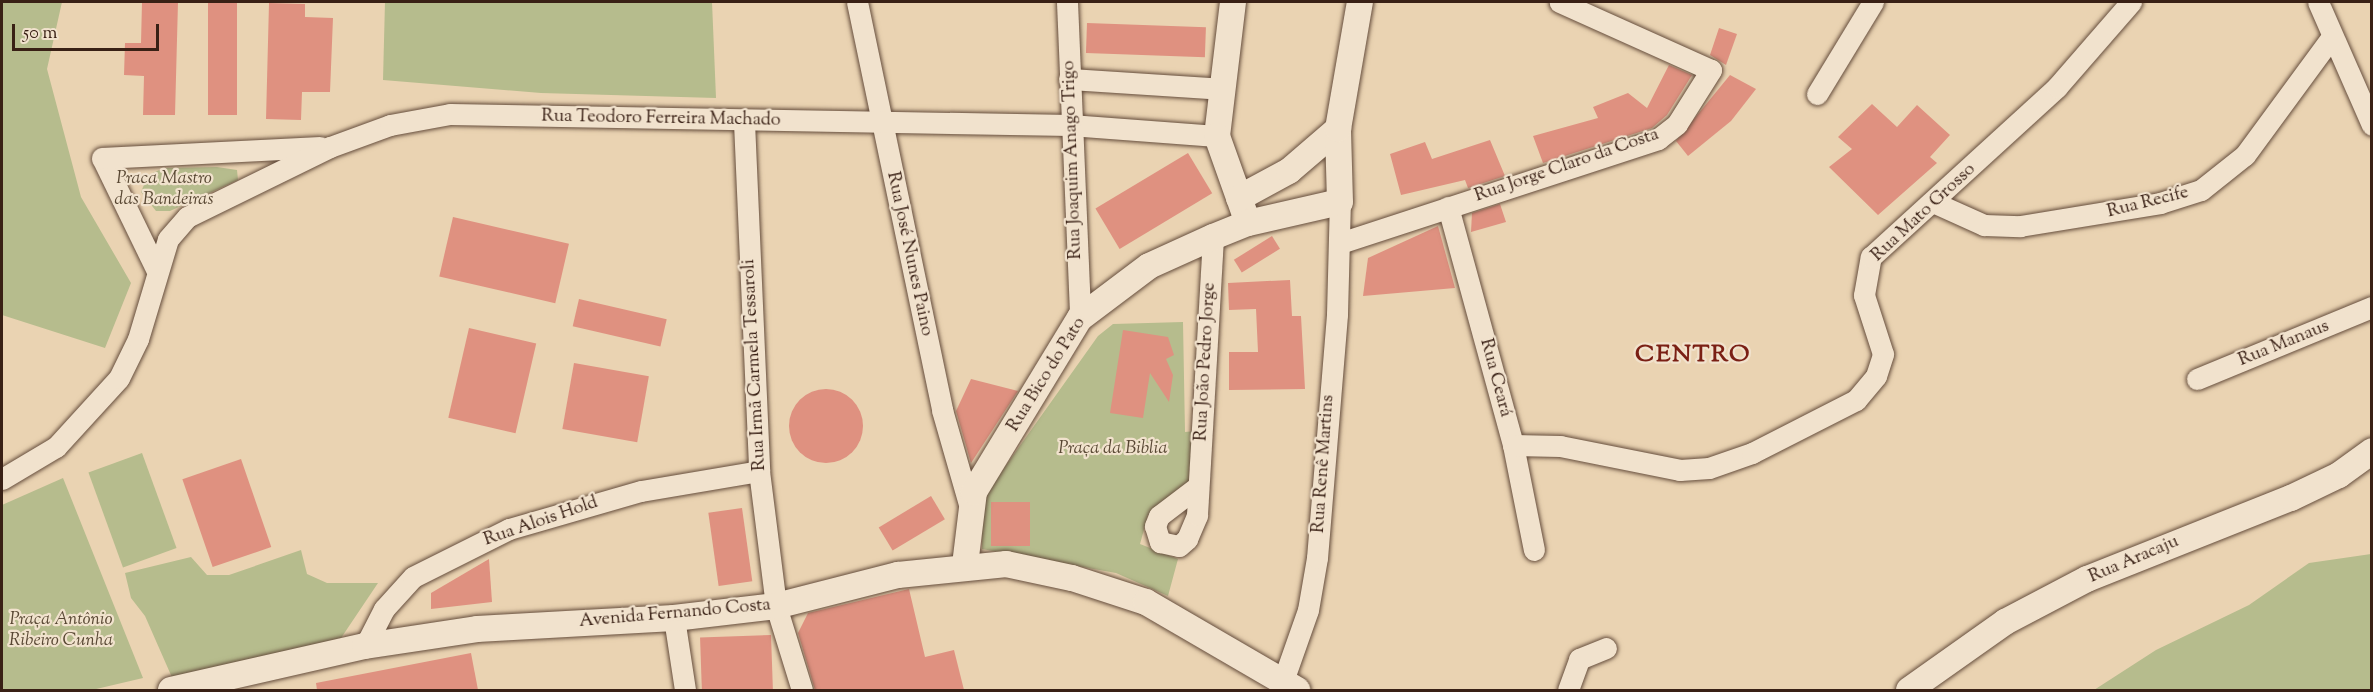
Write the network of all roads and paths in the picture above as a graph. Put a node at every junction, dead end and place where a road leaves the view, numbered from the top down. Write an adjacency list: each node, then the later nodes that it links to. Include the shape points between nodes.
1 (857, 2): 13 (street, Rua José Nunes Paino)
2 (1067, 2): 10 (street, Rua Joaquim Anago Trigo)
3 (1233, 2): 11 (street)
4 (1360, 2): 17 (street)
5 (1560, 2): 23 (street, Rua Jorge Claro da Costa, via 1711,70 1694,103 1658,139)
6 (1873, 2): 12 (street)
7 (2131, 2): 22 (street, Rua Mato Grosso, via 2057,87)
8 (2319, 2): 9 (street)
9 (2331, 38): 16 (street); 22 (street, Rua Recife, via 2245,155 2201,190 2140,207 2020,226 1984,225)
10 (1069, 80): 11 (street); 15 (street, Rua Joaquim Anago Trigo)
11 (1222, 89): 18 (street)
12 (1817, 94)
13 (880, 121): 14 (street, Rua Teodoro Ferreira Machado); 15 (street, Rua Teodoro Ferreira Machado); 36 (street, Rua José Nunes Paino, via 956,469)
14 (744, 122): 19 (street, Rua Teodoro Ferreira Machado, via 450,114 390,125); 33 (street, Rua Irmã Carmela Tessaroli)
15 (1070, 125): 18 (street, Rua Teodoro Ferreira Machado); 29 (street, Rua Joaquim Anago Trigo)
16 (2372, 125)
17 (1338, 129): 20 (street, via 1289,171); 21 (street)
18 (1217, 136): 20 (street)
19 (330, 147): 27 (street, Rua Teodoro Ferreira Machado, via 187,217 168,238); 27 (street, via 102,158)
20 (1239, 198): 24 (street)
21 (1340, 202): 24 (street, Rua Bico do Pato); 26 (street, Rua Renê Martins)
22 (1935, 203): 31 (street, Rua Mato Grosso, via 1871,257 1864,295 1883,354 1876,376 1856,400 1752,453 1709,468 1680,470 1560,446)
23 (1448, 207): 26 (street, Rua Jorge Claro da Costa); 31 (street, Rua Ceará)
24 (1248, 224): 25 (street, Rua Bico do Pato)
25 (1213, 237): 29 (street, Rua Bico do Pato, via 1149,266); 35 (street, Rua João Pedro Jorge)
26 (1340, 243): 43 (street, Rua Renê Martins, via 1317,558)
27 (156, 269): 34 (street, Rua Teodoro Ferreira Machado, via 138,339 119,378 56,447)
28 (2372, 307): 30 (street, Rua Manaus)
29 (1080, 318): 36 (street, Rua Bico do Pato)
30 (2197, 379)
31 (1513, 445): 37 (street, Rua Ceará)
32 (2372, 451): 48 (street, Rua Aracaju, via 2339,475 2291,498 2087,579 1995,628)
33 (759, 471): 39 (street, Rua Irmã Carmela Tessaroli); 41 (street, Rua Alois Hold, via 641,490 509,529 413,577 384,609)
34 (2, 479)
35 (1197, 487)
36 (969, 504): 38 (street, Rua Bico do Pato)
37 (1534, 550)
38 (965, 565): 39 (street, Avenida Fernando Costa, via 898,575); 43 (street, Avenida Fernando Costa, via 1006,564 1111,588 1146,602)
39 (777, 606): 40 (street, Avenida Fernando Costa); 46 (street, Rua Irmã Carmela Tessaroli)
40 (674, 618): 41 (street, Avenida Fernando Costa, via 477,629); 45 (street)
41 (365, 646): 44 (street, Avenida Fernando Costa)
42 (1606, 648): 47 (street, via 1579,659)
43 (1290, 686)
44 (171, 690)
45 (685, 690)
46 (802, 690)
47 (1568, 690)
48 (1909, 690)

